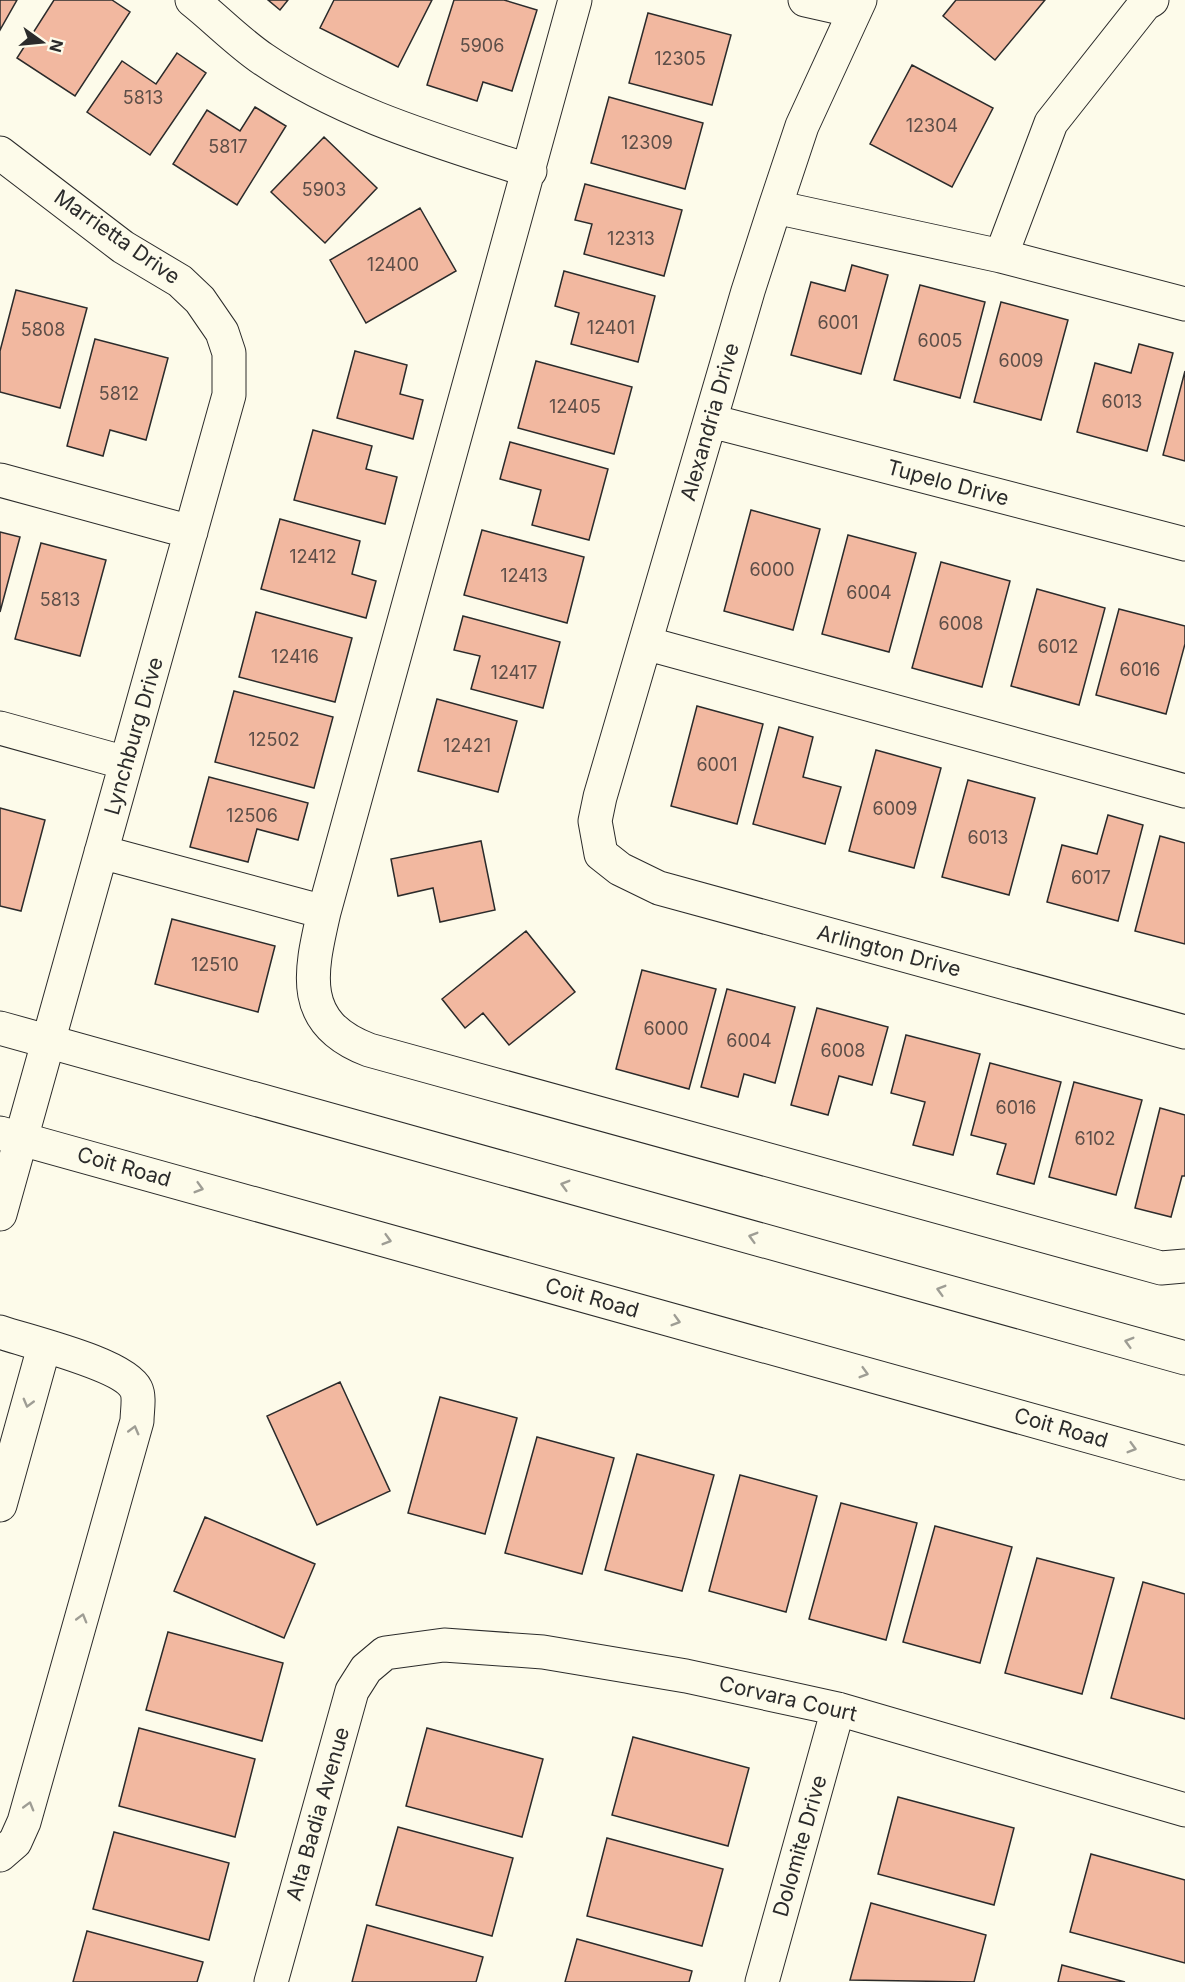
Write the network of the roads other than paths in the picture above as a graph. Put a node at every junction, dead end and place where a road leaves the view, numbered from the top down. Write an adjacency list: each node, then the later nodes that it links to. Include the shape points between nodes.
1 (192, 0): 7 (street, via 263,59 347,106 428,138)
2 (575, 0): 7 (street)
3 (805, 0): 5 (street)
4 (1152, 0): 9 (street, via 1051,123)
5 (857, 6): 8 (street, Alexandria Drive, via 802,126)
6 (0, 153): 11 (street, Marrietta Drive, via 123,247 180,281 200,300)
7 (530, 171): 22 (street)
8 (775, 207): 9 (street); 12 (street, Alexandria Drive)
9 (1001, 256): 10 (street)
10 (1185, 304)
11 (222, 332): 14 (street, Lynchburg Drive, via 229,353 229,394)
12 (711, 421): 15 (street, Tupelo Drive); 16 (street, Alexandria Drive)
13 (0, 480): 14 (street)
14 (191, 532): 18 (street, Lynchburg Drive)
15 (1185, 544)
16 (645, 643): 19 (street); 21 (street, Alexandria Drive, via 600,797 595,821)
17 (0, 728): 18 (street)
18 (126, 763): 20 (street, Lynchburg Drive)
19 (1185, 791)
20 (101, 852): 22 (street); 25 (street, Lynchburg Drive)
21 (601, 854): 24 (street, Arlington Drive, via 620,869 659,888)
22 (324, 912): 28 (street, via 312,965 314,994 327,1023 345,1041 1161,1268)
23 (0, 1028): 25 (street)
24 (1185, 1032)
25 (49, 1041): 26 (street, Lynchburg Drive); 31 (street, one-way to 25)
26 (11, 1136): 27 (street, Lynchburg Drive); 32 (street, Coit Road, one-way to 32)
27 (0, 1214)
28 (1185, 1266)
29 (0, 1332): 30 (street)
30 (44, 1347): 33 (street, one-way to 33); 37 (street, one-way to 30, via 15,1842 24,1822 137,1421 138,1390 128,1378 110,1367)
31 (1185, 1358)
32 (1185, 1462)
33 (0, 1504)
34 (381, 1656): 35 (street, Corvara Court, via 444,1645 543,1652 686,1676); 38 (street, Alta Badia Avenue, via 363,1673 352,1691)
35 (838, 1709): 36 (street, Corvara Court); 39 (street, Dolomite Drive)
36 (1185, 1810)
37 (0, 1855)
38 (271, 1982)
39 (762, 1982)

